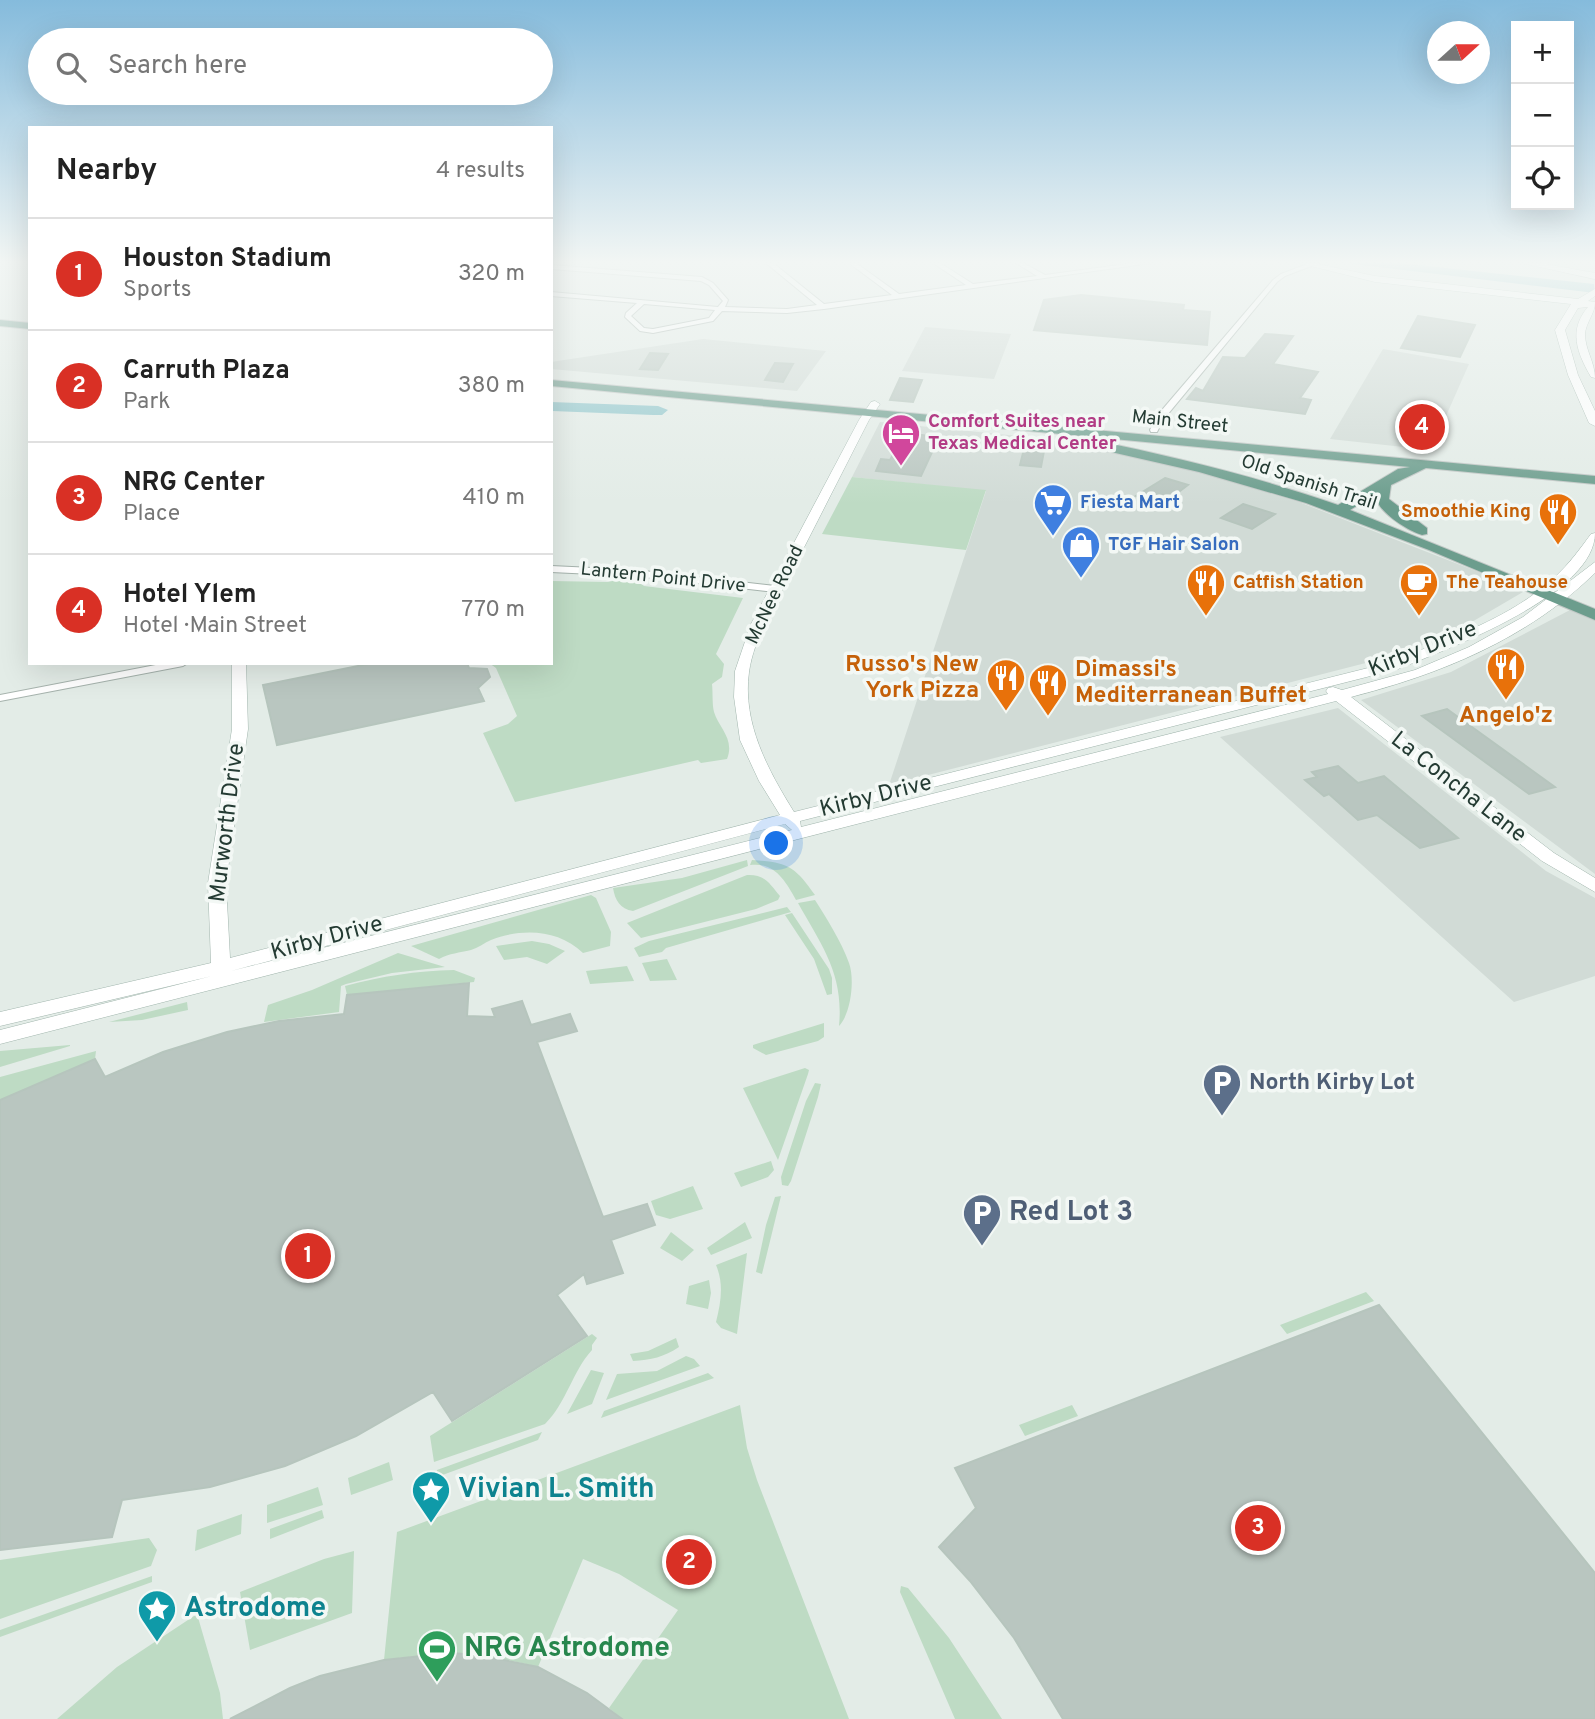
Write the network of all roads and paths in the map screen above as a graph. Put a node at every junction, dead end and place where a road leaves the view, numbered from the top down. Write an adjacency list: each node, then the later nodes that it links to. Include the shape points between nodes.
1 (1223, 343): 14 (street, via 1159,419)
2 (1564, 343): 8 (main road, via 1573,374)
3 (1580, 343): 5 (main road)
4 (553, 374): 7 (main road, Main Street)
5 (1595, 375)
6 (553, 383): 7 (main road, Main Street)
7 (609, 384): 9 (main road, Main Street)
8 (1591, 404): 11 (main road)
9 (872, 409): 10 (main road, Main Street); 12 (main road, Main Street); 25 (main road, McNee Road)
10 (1025, 418): 13 (main road, Old Spanish Trail); 14 (main road, Main Street)
11 (1595, 422)
12 (1000, 425): 13 (main road, Main Street); 15 (main road, Old Spanish Trail)
13 (1090, 432): 14 (main road, Main Street); 15 (main road, Old Spanish Trail)
14 (1154, 434): 16 (main road, Main Street); 17 (main road, Main Street)
15 (1176, 456): 20 (main road, Old Spanish Trail)
16 (1440, 467): 18 (main road, Main Street); 19 (main road, via 1403,472)
17 (1595, 469)
18 (1595, 480)
19 (1384, 485): 20 (main road); 21 (main road, via 1382,500)
20 (1344, 507): 21 (main road, Old Spanish Trail); 26 (main road, Old Spanish Trail)
21 (1422, 531): 26 (main road, Old Spanish Trail)
22 (1595, 537): 26 (main road, Kirby Drive)
23 (1595, 566): 26 (main road, Kirby Drive)
24 (553, 569): 25 (street, Lantern Point Drive)
25 (775, 589): 36 (main road, McNee Road, via 748,648 742,697 748,740)
26 (1557, 592): 27 (main road, Old Spanish Trail); 28 (main road, Old Spanish Trail); 31 (main road, Kirby Drive, via 1393,666); 32 (main road, Kirby Drive, via 1508,632 1422,673)
27 (1595, 602)
28 (1595, 615)
29 (173, 665): 33 (street)
30 (239, 665): 38 (main road, Murworth Drive, via 240,729 218,883)
31 (1324, 685): 32 (main road, La Concha Lane); 34 (main road, Kirby Drive)
32 (1340, 696): 35 (main road, Kirby Drive); 37 (main road, La Concha Lane, via 1548,858)
33 (0, 698)
34 (1180, 721): 35 (main road); 36 (main road, Kirby Drive)
35 (1192, 733): 36 (main road, Kirby Drive)
36 (794, 825): 38 (main road, Kirby Drive)
37 (1595, 886)
38 (222, 974): 39 (main road, Kirby Drive); 40 (main road, Kirby Drive)
39 (0, 1019)
40 (0, 1037)

